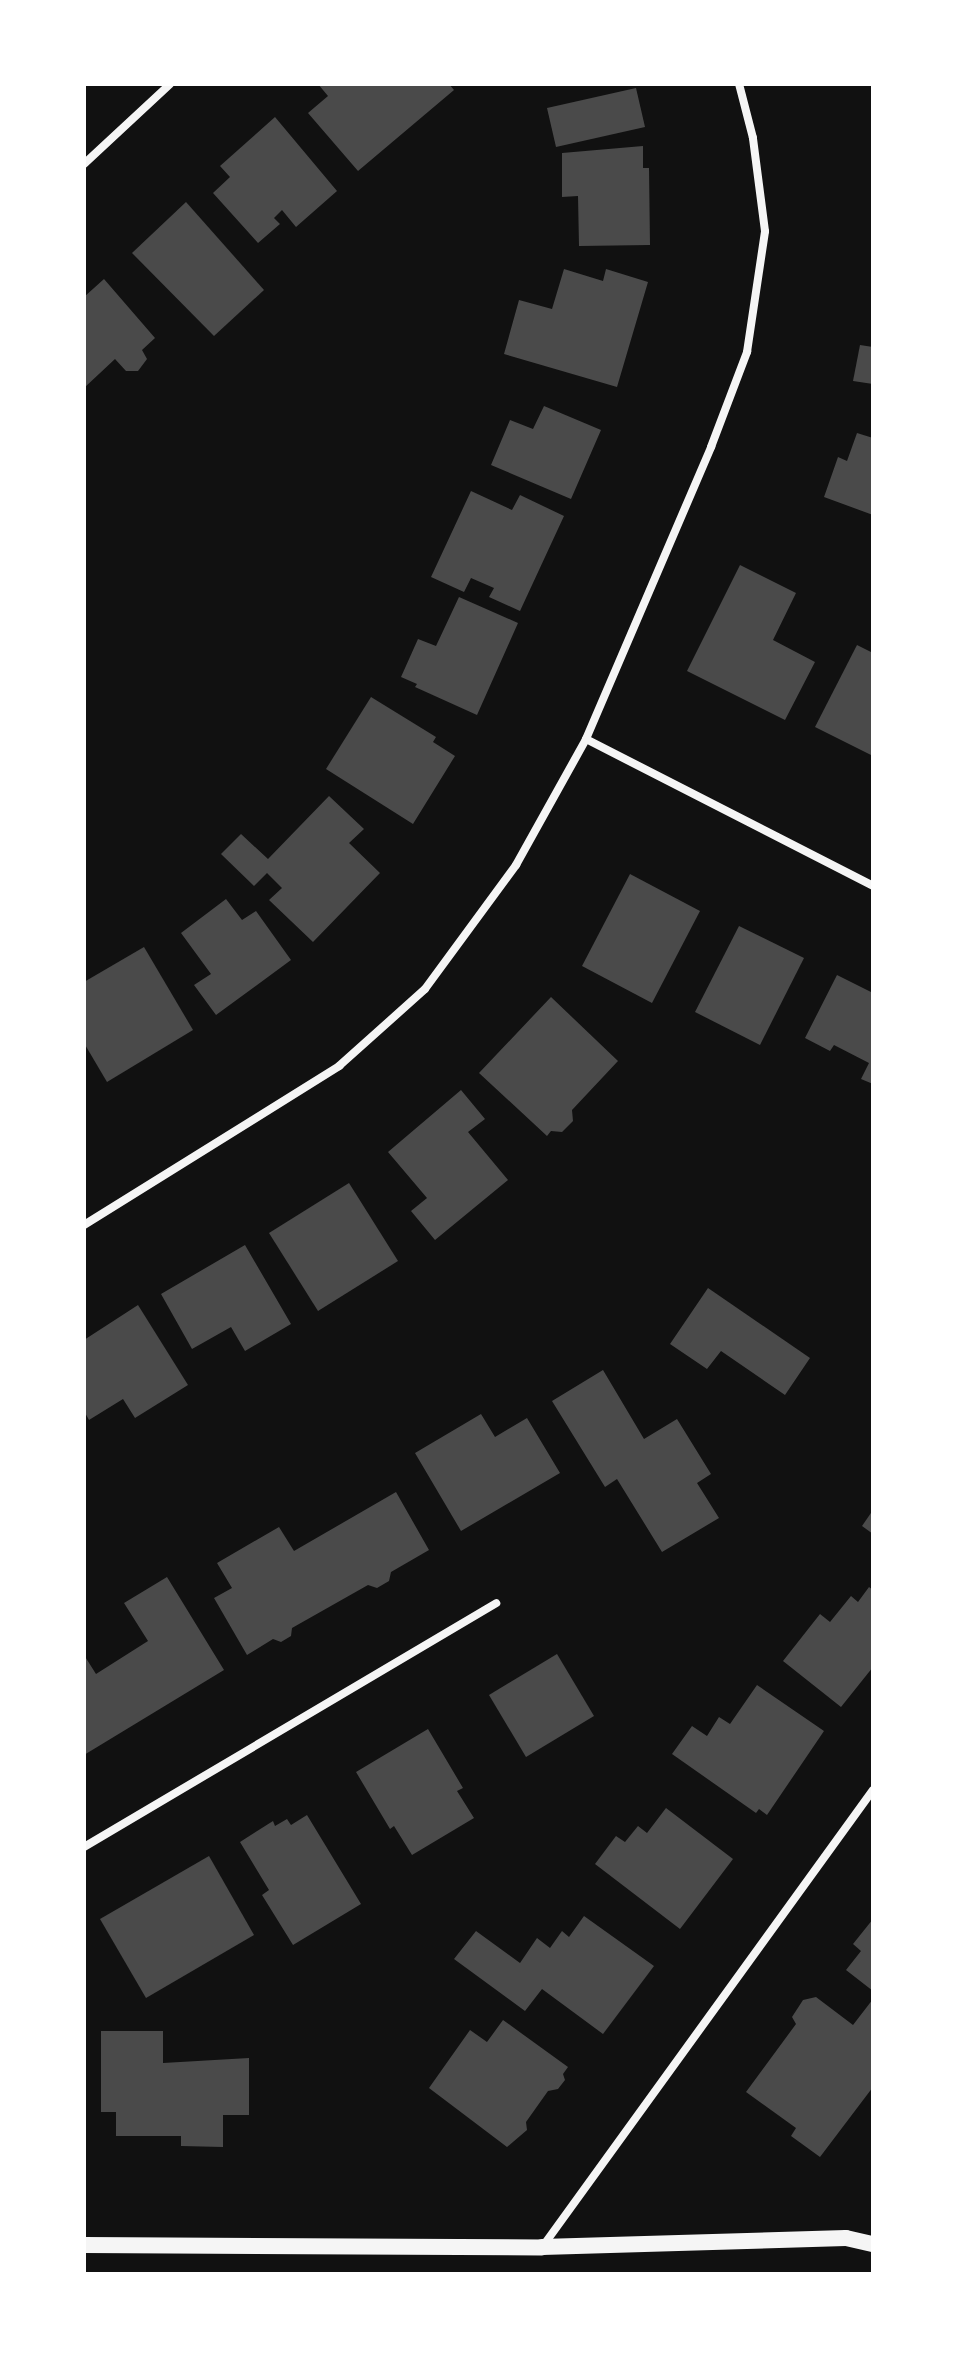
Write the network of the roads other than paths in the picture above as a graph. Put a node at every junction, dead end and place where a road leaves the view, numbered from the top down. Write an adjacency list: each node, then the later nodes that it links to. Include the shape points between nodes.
1 (170, 84): 3 (street)
2 (739, 84): 4 (street, via 753,138 765,231 747,352)
3 (84, 164)
4 (586, 739): 5 (street); 6 (street, via 516,865 425,989 339,1066)
5 (873, 886)
6 (84, 1225)
7 (496, 1603): 9 (street)
8 (873, 1790): 12 (street)
9 (84, 1847)
10 (873, 2244): 12 (main road, via 846,2238)
11 (84, 2245): 12 (main road)
12 (542, 2247)

